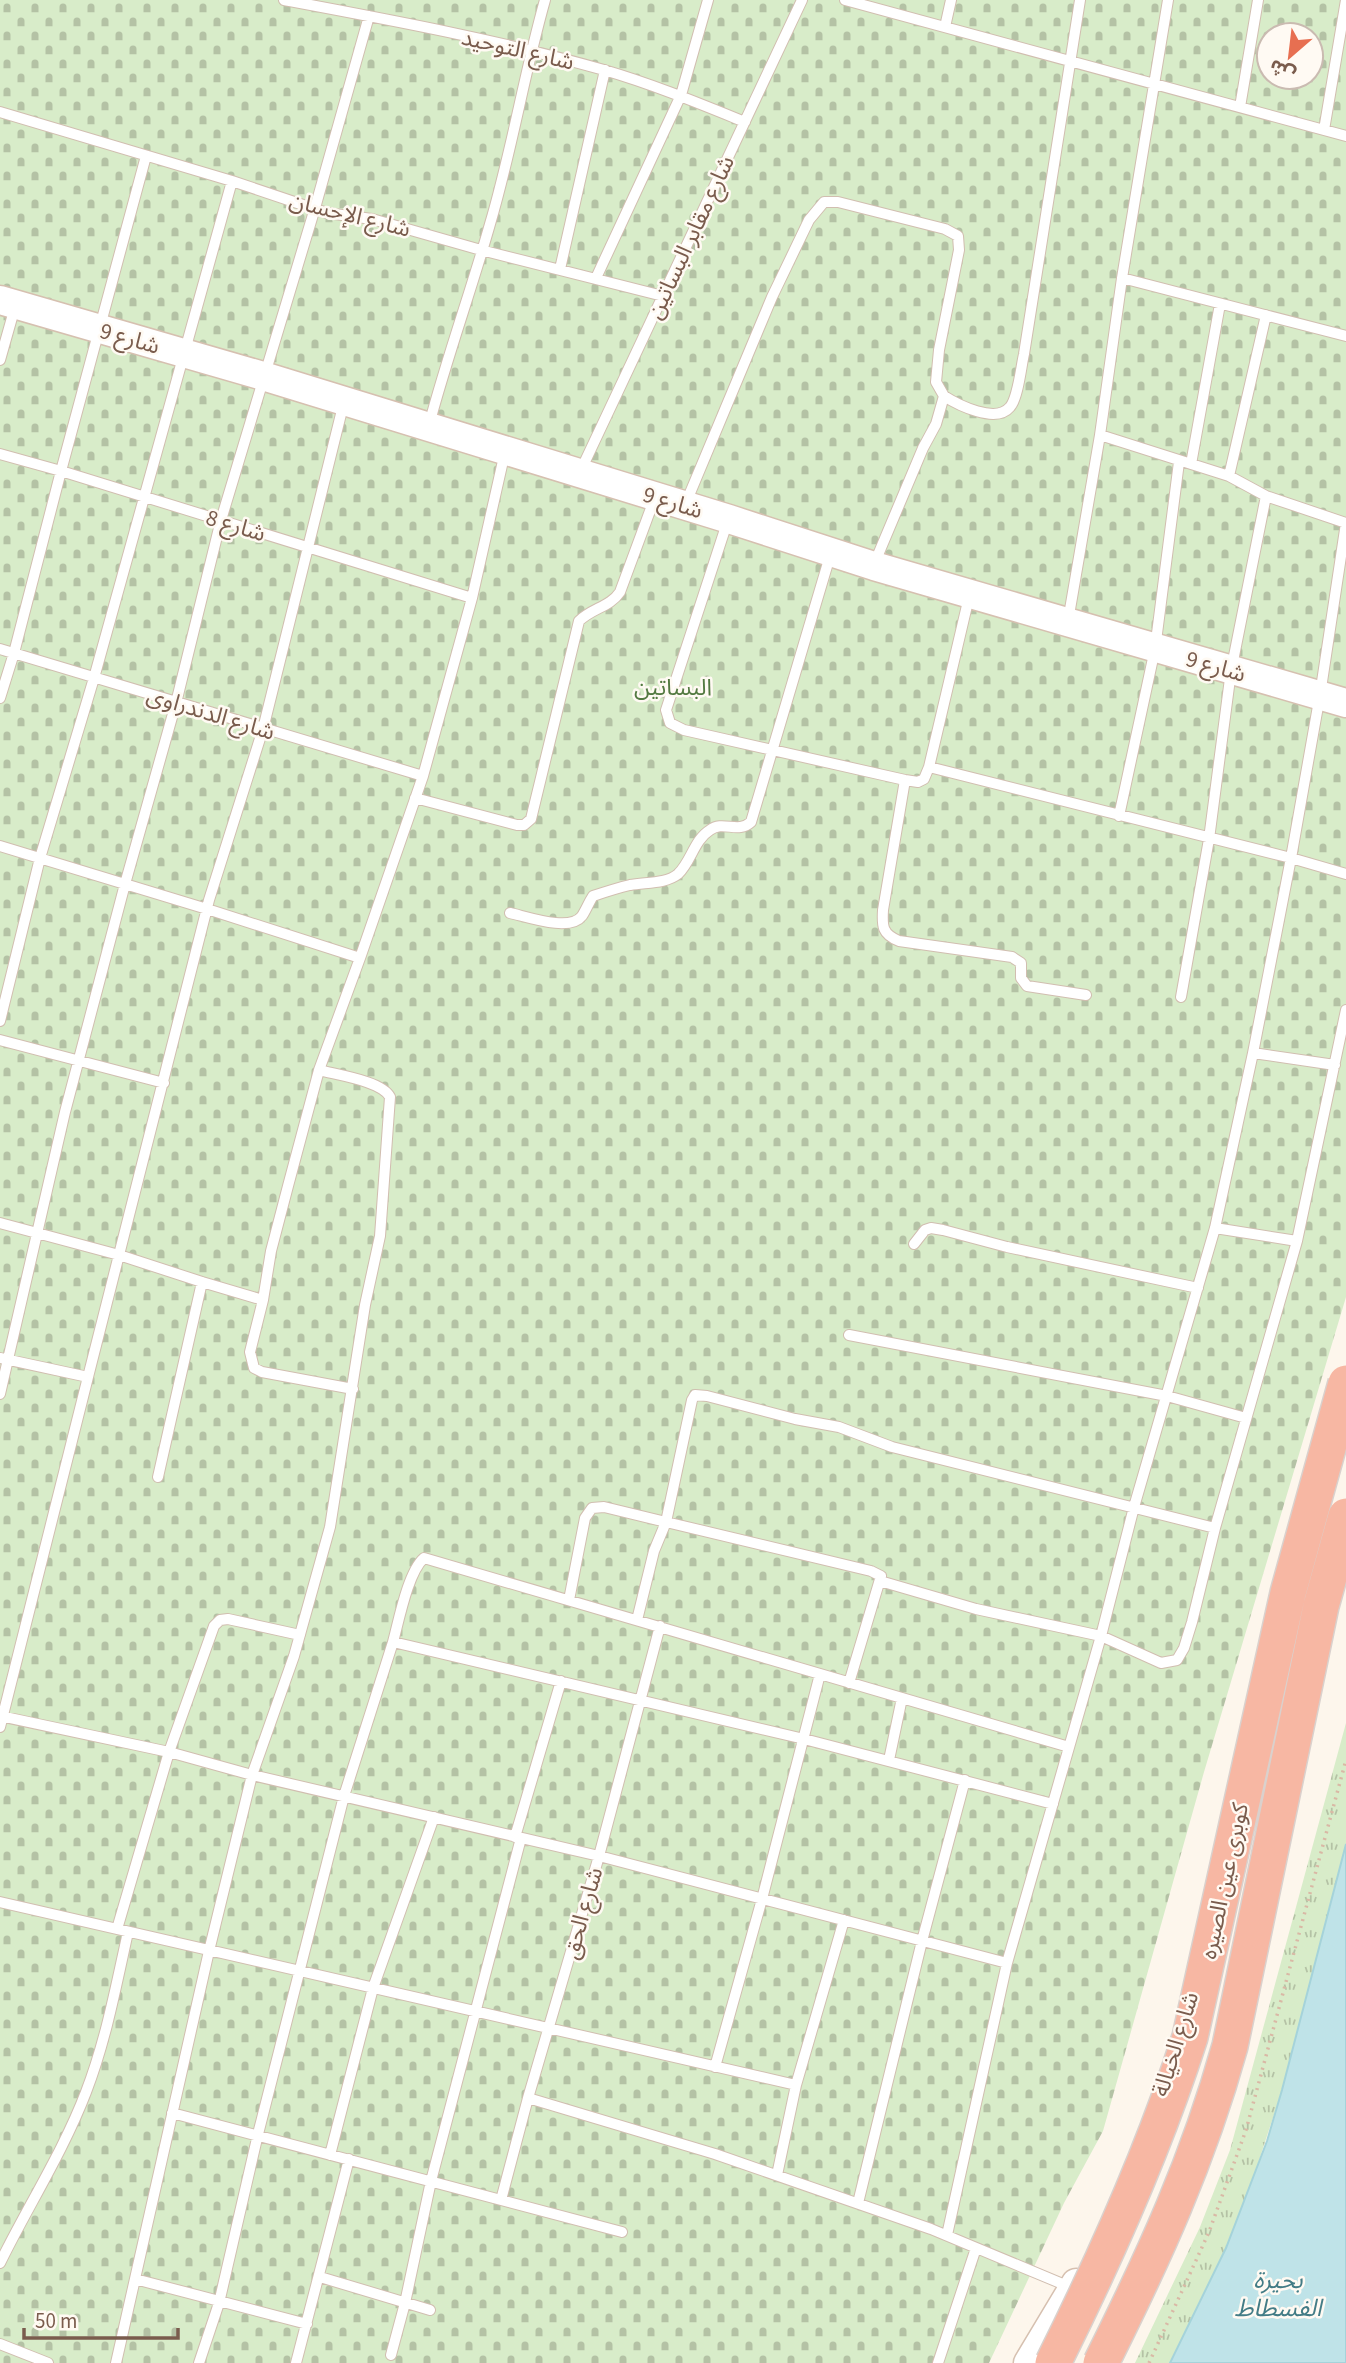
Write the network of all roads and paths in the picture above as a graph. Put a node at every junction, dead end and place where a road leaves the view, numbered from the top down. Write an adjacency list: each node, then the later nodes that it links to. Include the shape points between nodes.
1 (284, 0): 11 (lane, شارع التوحيد)
2 (545, 0): 13 (lane)
3 (708, 0): 17 (lane)
4 (802, 0): 20 (lane, شارع مقابر البساتين)
5 (845, 0): 12 (lane)
6 (951, 0): 12 (lane)
7 (1080, 0): 14 (lane)
8 (1168, 0): 16 (lane)
9 (1258, 0): 18 (lane)
10 (1346, 0): 21 (lane)
11 (369, 16): 13 (lane, شارع التوحيد); 25 (lane)
12 (945, 27): 14 (lane)
13 (531, 51): 15 (lane, شارع التوحيد); 26 (lane, via 514,134)
14 (1070, 61): 16 (lane); 39 (lane, via 1014,401 1004,412 978,413)
15 (605, 70): 17 (lane, شارع التوحيد); 27 (lane)
16 (1156, 84): 18 (lane); 29 (lane)
17 (681, 95): 20 (lane, شارع التوحيد); 28 (lane)
18 (1240, 107): 21 (lane)
19 (0, 111): 23 (lane, شارع الإحسان)
20 (745, 122): 30 (lane, شارع مقابر البساتين)
21 (1324, 130): 22 (lane)
22 (1346, 136)
23 (146, 156): 24 (lane, شارع الإحسان); 34 (lane)
24 (232, 181): 25 (lane, شارع الإحسان); 36 (lane)
25 (315, 208): 26 (lane, شارع الإحسان); 38 (lane)
26 (481, 250): 27 (lane, شارع الإحسان); 41 (lane)
27 (560, 270): 28 (lane, شارع الإحسان)
28 (596, 278): 30 (lane, شارع الإحسان)
29 (1122, 278): 32 (lane); 42 (lane)
30 (663, 296): 48 (lane, شارع مقابر البساتين)
31 (8, 302): 34 (street, شارع 9); 37 (lane)
32 (1220, 304): 33 (lane); 46 (lane)
33 (1266, 315): 35 (lane); 49 (lane)
34 (99, 329): 36 (street, شارع 9); 47 (lane)
35 (1346, 336)
36 (183, 353): 38 (street, شارع 9); 52 (lane)
37 (0, 360)
38 (263, 376): 40 (street, شارع 9); 55 (lane)
39 (944, 396): 53 (lane, via 936,382 958,236 892,215 824,202 809,220 772,297); 59 (lane)
40 (344, 402): 41 (street, شارع 9); 57 (lane)
41 (428, 428): 43 (street, شارع 9)
42 (1100, 435): 45 (lane); 62 (lane)
43 (506, 452): 48 (street, شارع 9); 61 (lane)
44 (0, 454): 47 (lane, شارع 8)
45 (1179, 462): 46 (lane); 64 (lane)
46 (1191, 464): 49 (lane)
47 (61, 471): 52 (lane, شارع 8); 65 (lane)
48 (579, 474): 51 (street, شارع 9)
49 (1229, 476): 50 (lane)
50 (1266, 495): 56 (lane); 66 (lane)
51 (655, 496): 53 (street, شارع 9); 76 (lane, via 620,592 612,602 579,621 531,819 517,825)
52 (144, 497): 55 (lane, شارع 8); 67 (lane)
53 (685, 505): 54 (street, شارع 9)
54 (729, 519): 58 (street, شارع 9); 72 (lane, via 667,703 667,718 674,727)
55 (221, 520): 57 (lane, شارع 8); 70 (lane)
56 (1346, 523): 69 (lane)
57 (308, 547): 61 (lane, شارع 8); 71 (lane)
58 (831, 552): 59 (street, شارع 9); 72 (lane)
59 (874, 566): 60 (street, شارع 9)
60 (970, 593): 62 (street, شارع 9); 73 (lane)
61 (472, 598): 74 (lane)
62 (1068, 622): 64 (street, شارع 9)
63 (0, 649): 65 (lane, شارع الدندراوى)
64 (1155, 649): 66 (street, شارع 9); 77 (lane)
65 (14, 653): 67 (lane, شارع الدندراوى); 68 (lane)
66 (1231, 671): 69 (street, شارع 9); 78 (lane)
67 (94, 678): 70 (lane, شارع الدندراوى); 80 (lane)
68 (0, 698)
69 (1333, 699): 81 (lane)
70 (176, 703): 71 (lane, شارع الدندراوى); 83 (lane)
71 (263, 729): 74 (lane, شارع الدندراوى); 84 (lane)
72 (773, 752): 75 (lane); 85 (lane, via 751,822 740,828 710,830 674,877 593,896 573,923)
73 (929, 767): 75 (lane, via 925,779); 77 (lane)
74 (423, 776): 76 (lane)
75 (905, 780): 87 (lane, via 883,910 882,926 887,935 899,941 1012,957 1021,963 1021,978 1027,986)
76 (415, 798): 86 (lane)
77 (1119, 816): 78 (lane)
78 (1209, 839): 81 (lane); 88 (lane)
79 (0, 846): 80 (lane)
80 (40, 858): 83 (lane); 90 (lane)
81 (1291, 858): 82 (lane); 92 (lane)
82 (1346, 874)
83 (125, 884): 84 (lane); 93 (lane)
84 (207, 909): 86 (lane); 96 (lane)
85 (510, 913)
86 (360, 958): 95 (lane)
87 (1086, 995)
88 (1181, 997)
89 (1346, 1010): 94 (lane)
90 (0, 1021)
91 (0, 1040): 93 (lane)
92 (1253, 1053): 94 (lane); 98 (lane)
93 (79, 1061): 96 (lane); 99 (lane)
94 (1335, 1065): 100 (lane)
95 (319, 1070): 105 (lane, via 271,1251); 110 (lane, via 377,1086 390,1097 380,1236)
96 (164, 1083): 102 (lane)
97 (0, 1223): 99 (lane)
98 (1215, 1228): 100 (lane); 104 (lane)
99 (37, 1232): 102 (lane); 107 (lane)
100 (1297, 1241): 113 (lane)
101 (914, 1244): 104 (lane, via 925,1230 943,1230)
102 (119, 1255): 103 (lane); 108 (lane)
103 (202, 1282): 105 (lane); 115 (lane)
104 (1198, 1288): 112 (lane)
105 (263, 1300): 110 (lane, via 250,1352 254,1368)
106 (849, 1335): 112 (lane)
107 (4, 1359): 108 (lane); 111 (lane)
108 (88, 1377): 133 (lane)
109 (1346, 1383): 188 (highway, كوبرى عين الصيره, bridge, via 1288,1593 1190,2036 1131,2197)
110 (353, 1389): 125 (lane, via 330,1527)
111 (0, 1394)
112 (1167, 1396): 113 (lane); 116 (lane)
113 (1247, 1418): 119 (lane)
114 (1346, 1421): 175 (street, شارع الخيالة, via 1168,2076 1139,2154)
115 (158, 1477)
116 (1134, 1507): 118 (lane, via 892,1447 839,1427 695,1395); 119 (lane); 126 (lane)
117 (1346, 1516): 190 (highway, كوبرى عين الصيره, bridge, via 1321,1606 1214,2104 1173,2214)
118 (666, 1522): 121 (lane, via 871,1571 880,1574); 122 (lane, via 592,1508 585,1518); 123 (lane)
119 (1215, 1528): 126 (lane, via 1192,1622 1177,1660 1161,1663)
120 (1346, 1558): 189 (street, شارع الخيالة, via 1202,2085 1139,2250)
121 (880, 1580): 126 (lane, via 976,1609); 130 (lane)
122 (569, 1600): 123 (lane); 127 (lane, via 424,1558 410,1582)
123 (637, 1620): 124 (lane)
124 (660, 1626): 128 (lane); 132 (lane, شارع الحق)
125 (300, 1635): 136 (lane, via 228,1619 217,1622); 139 (lane)
126 (1101, 1636): 135 (lane)
127 (393, 1642): 129 (lane); 141 (lane)
128 (820, 1674): 130 (lane); 134 (lane)
129 (561, 1681): 132 (lane); 144 (lane)
130 (849, 1683): 131 (lane)
131 (902, 1698): 135 (lane); 137 (lane)
132 (640, 1700): 134 (lane); 145 (lane, شارع الحق)
133 (1, 1720): 136 (lane)
134 (804, 1739): 137 (lane); 146 (lane)
135 (1069, 1748): 142 (lane)
136 (169, 1752): 139 (lane); 149 (lane)
137 (889, 1760): 140 (lane)
138 (1346, 1760): 191 (path, via 1246,2130 1209,2232)
139 (252, 1775): 141 (lane); 152 (lane)
140 (965, 1780): 142 (lane); 151 (lane)
141 (344, 1796): 143 (lane); 154 (lane)
142 (1053, 1804): 153 (lane)
143 (434, 1818): 144 (lane); 155 (lane)
144 (518, 1837): 145 (lane); 156 (lane)
145 (599, 1856): 146 (lane); 157 (lane, شارع الحق)
146 (762, 1899): 148 (lane); 158 (lane)
147 (0, 1902): 149 (lane)
148 (844, 1920): 151 (lane); 159 (lane)
149 (117, 1929): 150 (lane)
150 (128, 1932): 152 (lane); 172 (lane, via 102,2049 86,2093)
151 (922, 1941): 153 (lane); 168 (lane)
152 (209, 1951): 154 (lane); 161 (lane)
153 (1007, 1963): 170 (lane)
154 (299, 1970): 155 (lane); 162 (lane)
155 (373, 1988): 156 (lane); 163 (lane)
156 (475, 2013): 157 (lane); 166 (lane)
157 (548, 2030): 158 (lane); 160 (lane, شارع الحق)
158 (715, 2067): 159 (lane)
159 (796, 2085): 165 (lane)
160 (528, 2098): 165 (lane); 167 (lane, شارع الحق)
161 (172, 2113): 162 (lane); 174 (lane)
162 (258, 2134): 163 (lane); 176 (lane)
163 (330, 2155): 164 (lane)
164 (349, 2160): 166 (lane); 173 (lane)
165 (777, 2175): 168 (lane)
166 (431, 2181): 167 (lane); 177 (lane)
167 (501, 2200): 169 (lane)
168 (858, 2203): 170 (lane)
169 (622, 2232)
170 (947, 2235): 171 (lane)
171 (976, 2248): 175 (lane); 186 (lane)
172 (0, 2263)
173 (320, 2277): 177 (lane); 179 (lane)
174 (135, 2279): 176 (lane); 183 (lane)
175 (1073, 2289): 187 (street, شارع الخيالة)
176 (219, 2302): 179 (lane); 184 (lane)
177 (405, 2303): 178 (lane); 181 (lane)
178 (430, 2310)
179 (307, 2324): 185 (lane)
180 (0, 2344): 182 (lane)
181 (391, 2355)
182 (48, 2363)
183 (116, 2363)
184 (199, 2363)
185 (296, 2363)
186 (938, 2363)
187 (1028, 2363)
188 (1053, 2363)
189 (1083, 2363)
190 (1101, 2363)
191 (1149, 2363)

